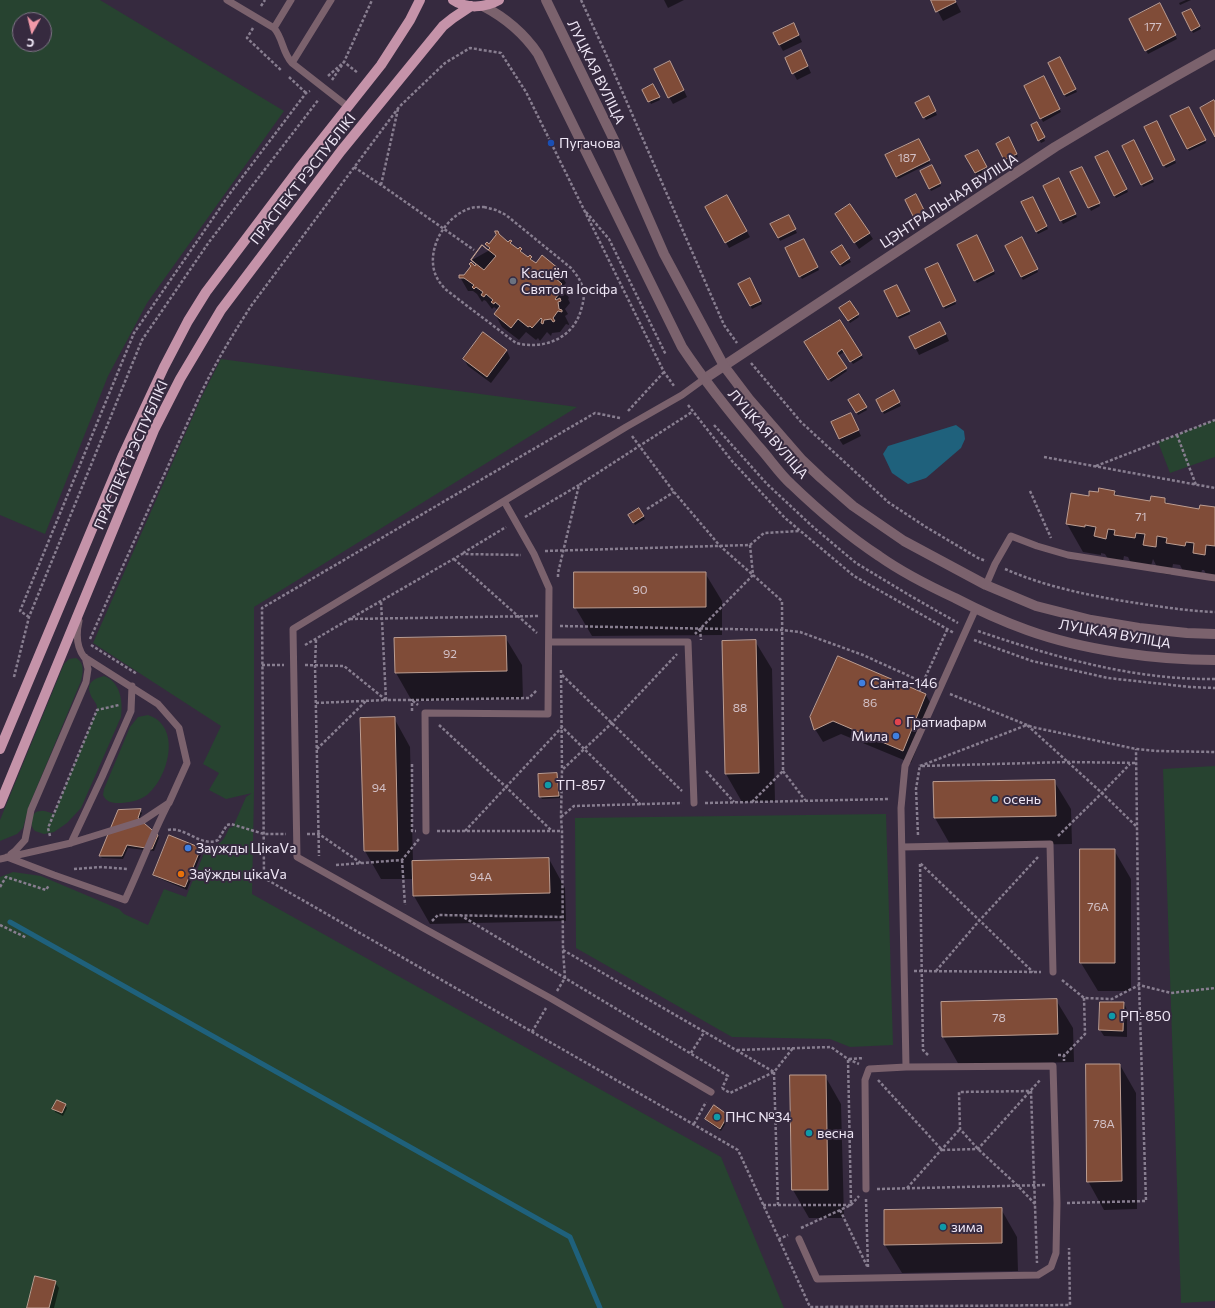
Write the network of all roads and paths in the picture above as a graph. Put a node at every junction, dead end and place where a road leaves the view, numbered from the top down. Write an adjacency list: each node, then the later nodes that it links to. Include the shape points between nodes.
1 (227, 0): 13 (lane)
2 (265, 0): 13 (path)
3 (291, 0): 14 (lane)
4 (331, 0): 17 (lane)
5 (372, 0): 16 (path)
6 (420, 0): 22 (main road, ПРАСПЕКТ РЭСПУБЛІКІ, via 381,65)
7 (453, 0): 11 (main road)
8 (498, 0): 12 (main road)
9 (546, 0): 31 (street, ЛУЦКАЯ ВУЛІЦА, via 615,142 664,254)
10 (580, 0): 29 (path, via 724,325)
11 (471, 6): 12 (main road); 63 (main road, ПРАСПЕКТ РЭСПУБЛІКІ, via 443,26 385,96 340,151 221,310 180,379 154,430)
12 (483, 6): 33 (street, ЛУЦКАЯ ВУЛІЦА, via 514,26 538,54 682,347)
13 (255, 17): 14 (lane); 21 (path, via 253,29 246,38)
14 (274, 28): 17 (lane)
15 (1215, 54): 29 (street, ЦЭНТРАЛЬНАЯ ВУЛІЦА, via 1156,86 1062,143)
16 (344, 62): 18 (path); 19 (path)
17 (292, 63): 19 (lane)
18 (359, 74)
19 (318, 84): 21 (path); 22 (lane)
20 (526, 92): 23 (path, via 502,53 470,48 445,63)
21 (306, 93): 91 (path, via 231,192 134,333 20,611 28,617)
22 (347, 106): 104 (main road, ПРАСПЕКТ РЭСПУБЛІКІ, via 206,292 171,354 123,455)
23 (399, 107): 24 (path); 25 (path)
24 (354, 167): 25 (path); 81 (path, via 251,306 215,364)
25 (381, 185): 27 (path)
26 (584, 209): 30 (path, via 609,239)
27 (444, 229): 27 (path, via 435,245 433,258 434,270 445,289 516,343 547,344 567,333 580,314 584,297 583,288 571,268 506,215 484,206 461,213); 28 (path)
28 (474, 250)
29 (743, 353): 31 (street, ЦЭНТРАЛЬНАЯ ВУЛІЦА); 57 (path, via 801,422 888,502 978,558)
30 (666, 355)
31 (724, 366): 33 (street, ЦЭНТРАЛЬНАЯ ВУЛІЦА); 61 (street, ЛУЦКАЯ ВУЛІЦА, via 798,455 835,491 904,542)
32 (664, 372): 35 (path)
33 (704, 380): 37 (lane); 64 (street, ЛУЦКАЯ ВУЛІЦА, via 789,482 820,511 885,560 921,582)
34 (692, 412): 39 (path)
35 (627, 413)
36 (1215, 420): 38 (path)
37 (626, 427): 39 (path); 46 (lane); 86 (path, via 622,418 595,412 262,608)
38 (1177, 435): 41 (path); 42 (path)
39 (639, 446): 45 (path); 52 (path, via 579,485)
40 (1044, 457): 41 (path)
41 (1094, 466): 42 (path)
42 (1196, 485): 43 (path)
43 (1215, 488)
44 (1030, 491): 49 (path)
45 (674, 492): 47 (path); 51 (path)
46 (504, 501): 53 (lane); 83 (lane, via 293,629)
47 (647, 508)
48 (800, 531): 50 (path, via 764,533)
49 (1052, 538)
50 (750, 545): 51 (path); 58 (path)
51 (720, 546): 52 (path); 58 (path)
52 (563, 550): 53 (path); 60 (path)
53 (534, 554): 54 (path); 79 (lane, via 549,588)
54 (521, 555): 55 (path, via 462,554); 56 (path)
55 (454, 559): 62 (path); 67 (path)
56 (525, 562)
57 (995, 564): 59 (lane, via 1012,536 1068,555); 61 (lane); 66 (path, via 1024,577 1096,596 1187,611)
58 (753, 575): 74 (path); 75 (path, via 782,601)
59 (1215, 578)
60 (558, 580)
61 (986, 585): 77 (street, ЛУЦКАЯ ВУЛІЦА, via 1036,606 1091,620 1139,628)
62 (382, 600): 69 (path); 70 (path)
63 (82, 604): 84 (lane, via 77,635); 126 (main road, ПРАСПЕКТ РЭСПУБЛІКІ)
64 (976, 608): 85 (street, ЛУЦКАЯ ВУЛІЦА, via 1026,630 1086,646 1151,656); 94 (lane)
65 (540, 609): 68 (path)
66 (1215, 612)
67 (518, 616): 68 (path); 69 (path); 73 (path, via 539,636)
68 (540, 616): 72 (path)
69 (382, 618): 70 (path); 96 (path)
70 (349, 619): 78 (path)
71 (560, 621): 74 (path, via 560,627)
72 (540, 623)
73 (539, 629)
74 (700, 629): 75 (path); 80 (path); 82 (path)
75 (782, 630): 90 (path, via 800,632 863,655); 117 (path)
76 (948, 630): 90 (path)
77 (1215, 634)
78 (316, 640): 83 (path); 88 (path)
79 (549, 642): 80 (lane); 100 (lane, via 548,714)
80 (688, 642): 102 (path); 125 (lane)
81 (88, 643)
82 (701, 644)
83 (293, 651): 87 (lane)
84 (84, 657): 92 (lane); 142 (lane, via 88,669 86,682 31,810 25,840)
85 (1215, 660)
86 (262, 665): 87 (path); 135 (path)
87 (294, 665): 88 (path); 136 (lane)
88 (315, 665): 96 (path, via 344,666); 99 (path)
89 (562, 674): 102 (path)
90 (923, 683): 94 (path); 95 (path)
91 (11, 684)
92 (132, 686): 124 (lane, via 158,704 179,728 187,763); 138 (lane, via 131,711)
93 (538, 688): 97 (path, via 529,698)
94 (939, 690): 103 (path); 115 (lane)
95 (919, 692)
96 (386, 700): 97 (path); 98 (path)
97 (412, 700): 100 (path); 101 (path)
98 (366, 701): 99 (path); 105 (path)
99 (316, 703): 105 (path)
100 (425, 713): 118 (path); 130 (lane)
101 (412, 715)
102 (613, 722): 106 (path); 125 (path)
103 (1027, 724): 107 (path); 111 (path); 116 (path)
104 (0, 749)
105 (317, 749): 137 (path)
106 (584, 749): 118 (path, via 562,727); 127 (path); 128 (path, via 562,770)
107 (1136, 749): 108 (path); 112 (path)
108 (1215, 752)
109 (923, 758): 116 (path)
110 (412, 762): 130 (path, via 412,831)
111 (1067, 762): 114 (path); 116 (path); 119 (path)
112 (1136, 763): 114 (path); 129 (path)
113 (706, 764): 122 (path, via 706,772)
114 (1130, 764): 119 (path)
115 (905, 766): 116 (path); 120 (lane)
116 (920, 766): 141 (path, via 916,789)
117 (783, 771): 121 (path); 123 (path)
118 (506, 787): 131 (path); 132 (path)
119 (1102, 794): 129 (path); 139 (path)
120 (902, 799): 121 (path); 140 (lane)
121 (806, 800): 123 (path)
122 (734, 802): 123 (path); 125 (path)
123 (752, 802)
124 (168, 803): 138 (lane, via 142,821); 148 (lane, via 125,900)
125 (694, 803): 127 (path)
126 (0, 804)
127 (641, 805): 128 (path, via 574,806)
128 (561, 817): 133 (path)
129 (1138, 828): 166 (path)
130 (426, 831): 131 (path); 144 (path)
131 (465, 831): 132 (path)
132 (552, 831): 133 (path)
133 (562, 831): 153 (path)
134 (163, 833): 135 (path, via 166,830 175,830 203,840 214,841 220,838 227,825 231,824)
135 (264, 834): 136 (path); 184 (path, via 264,878)
136 (297, 834): 137 (path); 157 (lane, via 297,858)
137 (319, 834): 143 (path, via 319,857); 145 (path)
138 (71, 843): 142 (lane)
139 (1050, 844): 141 (lane); 155 (path); 164 (lane)
140 (902, 847): 141 (lane); 161 (lane)
141 (918, 847): 146 (path)
142 (4, 858): 148 (lane)
143 (324, 860)
144 (402, 860): 145 (path); 150 (path, via 405,906)
145 (361, 863): 147 (path, via 333,866)
146 (920, 863): 155 (path); 160 (path)
147 (340, 869)
148 (54, 875): 149 (path, via 46,890 6,877)
149 (0, 887)
150 (398, 902)
151 (460, 916): 153 (path); 154 (path, via 438,915); 165 (path)
152 (425, 917): 154 (path)
153 (563, 917): 159 (path)
154 (432, 921): 157 (path)
155 (980, 921): 162 (path); 163 (path)
156 (0, 925): 158 (path)
157 (425, 929): 183 (lane, via 552,999)
158 (27, 938)
159 (563, 950): 165 (path); 169 (path)
160 (921, 971): 161 (path); 162 (path); 175 (path, via 923,1050)
161 (904, 972): 178 (lane)
162 (936, 972): 163 (path)
163 (1033, 972): 164 (path)
164 (1052, 972): 168 (path)
165 (566, 978): 172 (path)
166 (1140, 985): 167 (path, via 1171,993); 168 (path, via 1112,999); 195 (path, via 1146,1201)
167 (1215, 988)
168 (1084, 998): 173 (path, via 1085,1034)
169 (705, 1031): 171 (path); 172 (path)
170 (793, 1048): 171 (path); 179 (path, via 830,1047); 180 (path)
171 (737, 1050): 180 (path)
172 (691, 1054): 181 (path, via 728,1076)
173 (1064, 1055): 174 (path); 176 (path); 177 (path)
174 (1056, 1056)
175 (930, 1058)
176 (1064, 1063)
177 (1053, 1066): 178 (lane); 182 (path); 188 (lane)
178 (906, 1067): 179 (lane)
179 (869, 1069): 187 (path); 192 (lane, via 864,1080)
180 (774, 1072): 181 (path, via 730,1093); 198 (path)
181 (722, 1088): 183 (path)
182 (1031, 1090): 185 (path, via 959,1092); 186 (path); 190 (path)
183 (711, 1092): 184 (path)
184 (694, 1124): 197 (path, via 738,1150)
185 (960, 1129): 186 (path); 187 (path)
186 (978, 1149): 187 (path); 189 (path)
187 (942, 1150): 191 (path)
188 (1056, 1185): 190 (path); 194 (lane)
189 (1018, 1186): 190 (path); 191 (path); 196 (path)
190 (1035, 1186): 196 (path)
191 (907, 1188): 192 (path)
192 (866, 1189): 199 (path); 207 (path)
193 (1069, 1195): 195 (path)
194 (1057, 1203): 195 (path); 204 (lane, via 1056,1253 1051,1267 1038,1275 817,1279)
195 (1069, 1203)
196 (1035, 1204): 206 (path, via 1038,1265)
197 (763, 1205): 198 (path); 203 (path)
198 (778, 1205): 199 (path)
199 (851, 1205): 200 (path)
200 (840, 1210): 201 (path); 207 (path)
201 (799, 1230)
202 (792, 1233): 203 (path)
203 (779, 1239): 210 (path)
204 (799, 1239)
205 (1069, 1242): 209 (path)
206 (1030, 1265)
207 (868, 1268): 208 (path)
208 (876, 1268)
209 (1070, 1306): 210 (path)
210 (810, 1308)

